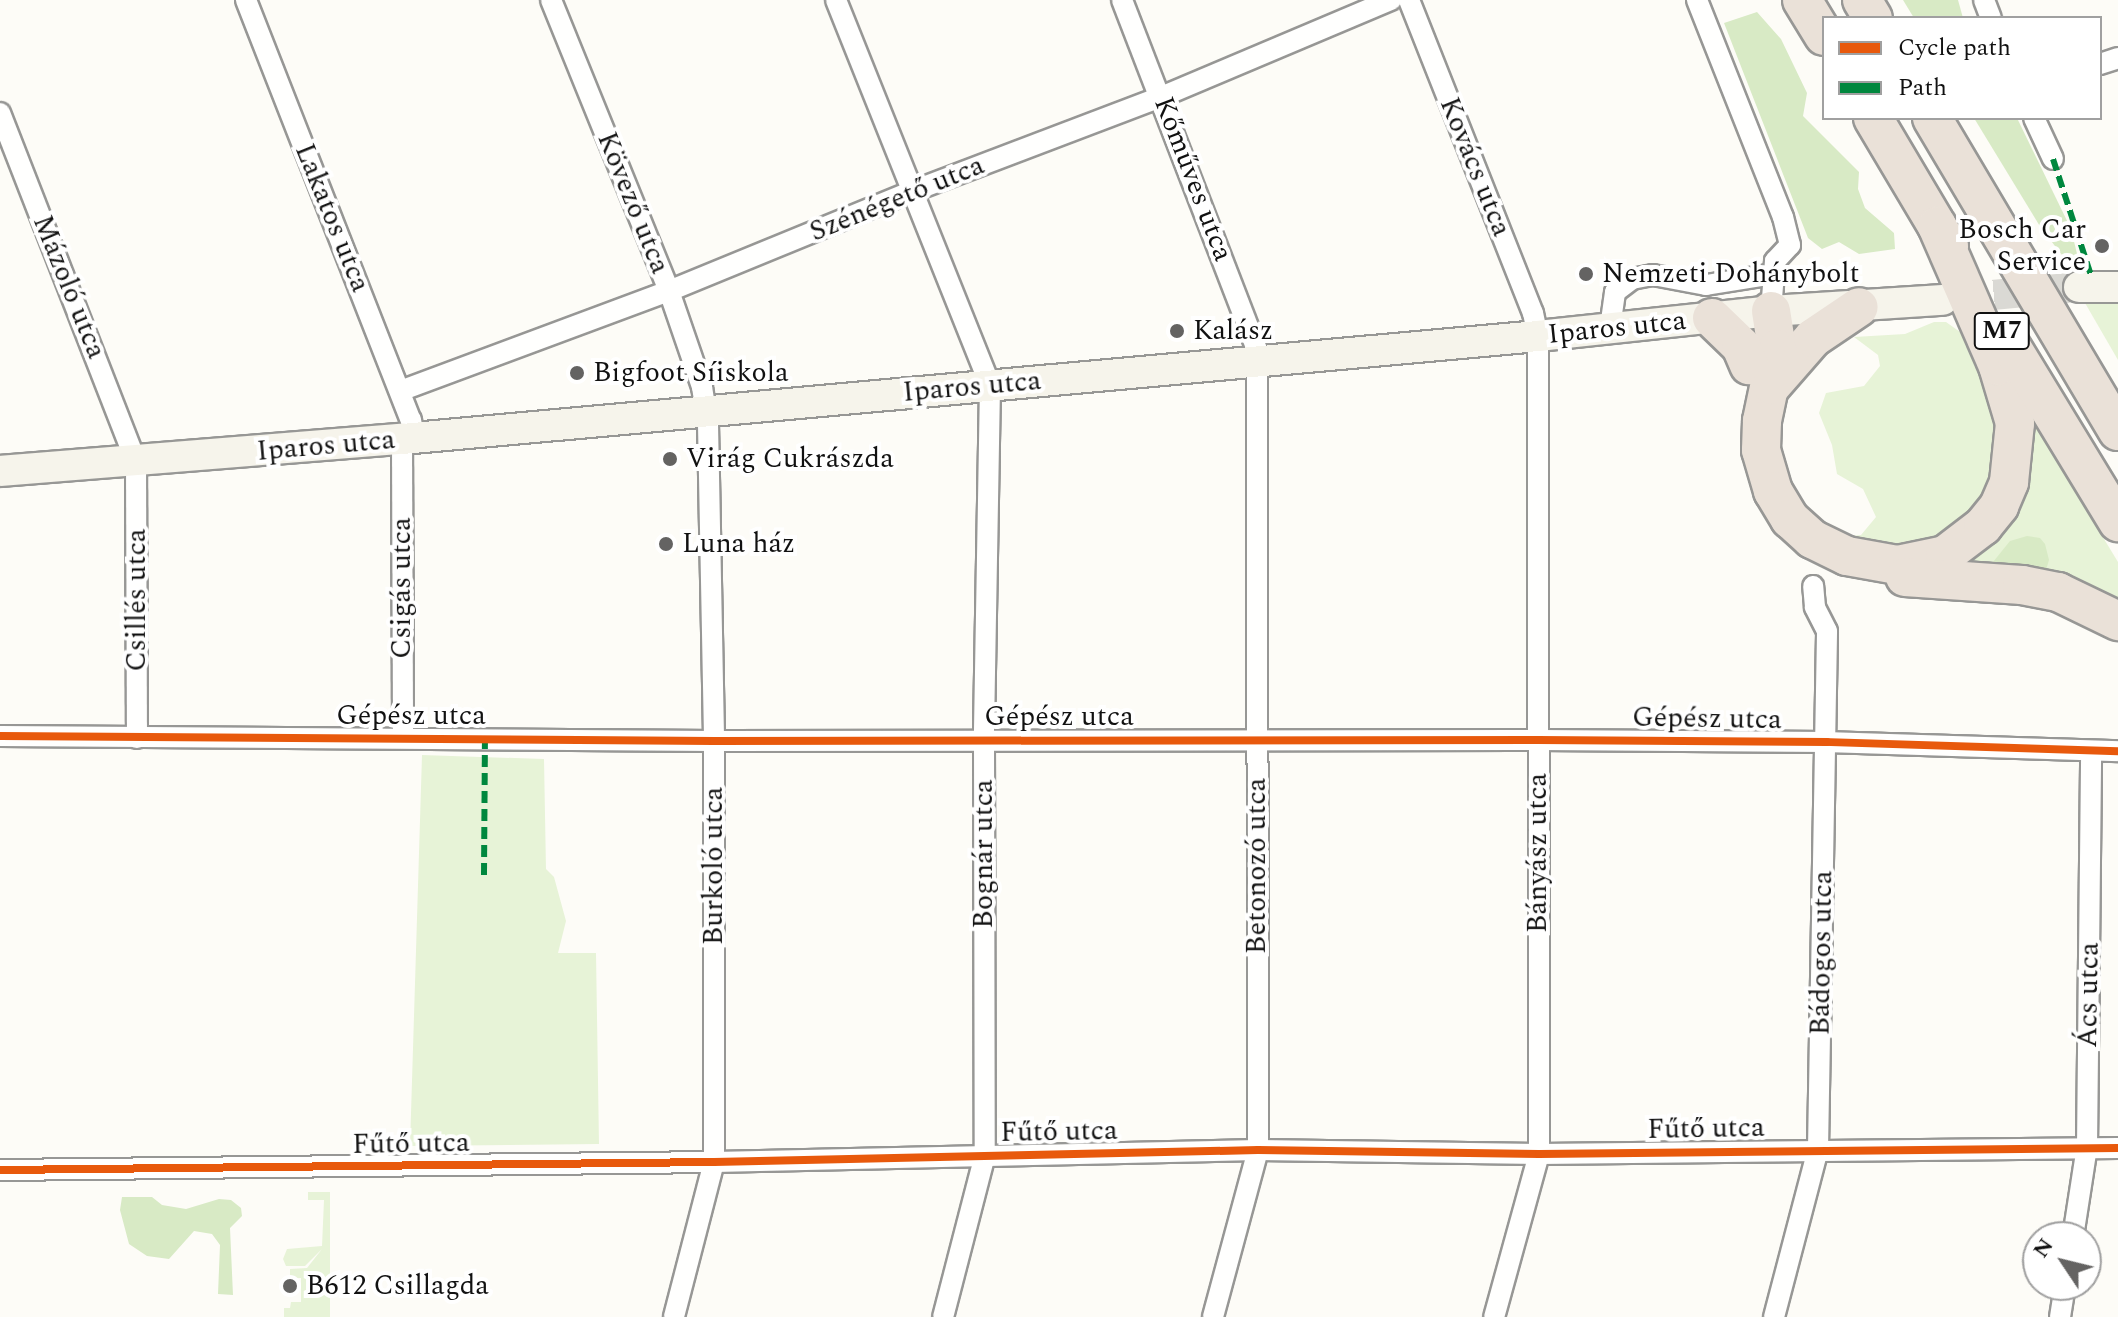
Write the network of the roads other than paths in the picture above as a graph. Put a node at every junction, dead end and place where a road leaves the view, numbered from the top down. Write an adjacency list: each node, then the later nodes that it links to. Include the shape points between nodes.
1 (246, 0): 33 (street, Lakatos utca)
2 (551, 0): 22 (street, Kövező utca)
3 (836, 0): 16 (street)
4 (1122, 0): 10 (street, Kőműves utca)
5 (1391, 0): 10 (street, Szénégető utca)
6 (1409, 0): 28 (street, Kovács utca)
7 (1697, 0): 18 (street, via 1783,217 1790,245 1775,261)
8 (1802, 0): 9 (highway)
9 (1822, 33)
10 (1161, 97): 16 (street, Szénégető utca); 29 (street, Kőműves utca, via 1254,341)
11 (0, 113): 37 (street, Mázoló utca)
12 (1874, 120): 17 (highway, M7)
13 (1933, 120): 19 (highway, M7)
14 (2035, 120): 15 (street)
15 (2053, 159)
16 (913, 191): 22 (street, Szénégető utca); 32 (street)
17 (1937, 226): 30 (highway, via 1998,366 2015,423 2009,482 1983,526 1945,555 1921,563 1873,563 1824,547 1790,519 1767,477); 39 (highway, M7)
18 (1773, 274): 25 (street); 27 (street, via 1706,285 1653,275 1632,279 1615,292)
19 (2024, 275): 31 (highway); 35 (highway, M7)
20 (2079, 287): 21 (street)
21 (2118, 287)
22 (669, 291): 33 (street, Szénégető utca); 34 (street, Kövező utca)
23 (1943, 300): 24 (street, Iparos utca)
24 (1859, 307): 25 (street, Iparos utca); 30 (highway)
25 (1771, 311): 26 (street, Iparos utca); 30 (highway, via 1777,349)
26 (1712, 318): 27 (street, Iparos utca); 30 (highway, via 1741,346)
27 (1610, 328): 28 (street, Iparos utca)
28 (1538, 336): 29 (street, Iparos utca); 47 (street, Bányász utca)
29 (1257, 361): 32 (street, Iparos utca); 45 (street, Betonozó utca)
30 (1760, 376): 41 (highway, via 1745,451 1750,479 1774,521 1814,556 1877,575 2046,590)
31 (2118, 382)
32 (990, 386): 34 (street, Iparos utca); 46 (street, Bognár utca)
33 (400, 391): 36 (street, Lakatos utca)
34 (706, 410): 36 (street, Iparos utca); 48 (street, Burkoló utca)
35 (2118, 431)
36 (408, 438): 37 (street, Iparos utca); 43 (street, Csigás utca)
37 (136, 462): 38 (street, Iparos utca); 44 (street, Csillés utca)
38 (0, 471)
39 (2118, 522)
40 (1813, 586): 49 (street, Bádogos utca, via 1815,607 1827,631)
41 (2118, 621)
42 (0, 736): 44 (street, Gépész utca)
43 (403, 737): 44 (street, Gépész utca); 48 (street, Gépész utca)
44 (137, 738)
45 (1257, 738): 46 (street, Gépész utca); 47 (street, Gépész utca); 55 (street, Betonozó utca)
46 (984, 739): 48 (street, Gépész utca); 57 (street, Bognár utca)
47 (1538, 740): 49 (street, Gépész utca); 56 (street, Bányász utca)
48 (714, 741): 58 (street, Burkoló utca)
49 (1827, 742): 51 (street, Gépész utca); 54 (street, Bádogos utca)
50 (2118, 751): 51 (street, Gépész utca)
51 (2091, 752): 52 (street, Ács utca)
52 (2087, 1147): 53 (street, Fűtő utca); 54 (street, Fűtő utca); 60 (street, Ács utca)
53 (2118, 1148)
54 (1818, 1149): 56 (street, Fűtő utca); 65 (street, Bádogos utca)
55 (1258, 1150): 56 (street, Fűtő utca); 57 (street, Fűtő utca); 63 (street, Betonozó utca)
56 (1539, 1154): 64 (street, Bányász utca)
57 (985, 1155): 58 (street, Fűtő utca); 62 (street, Bognár utca)
58 (714, 1162): 59 (street, Fűtő utca); 61 (street, Burkoló utca)
59 (0, 1170)
60 (2075, 1221)
61 (674, 1317)
62 (943, 1317)
63 (1213, 1317)
64 (1494, 1317)
65 (1774, 1317)

